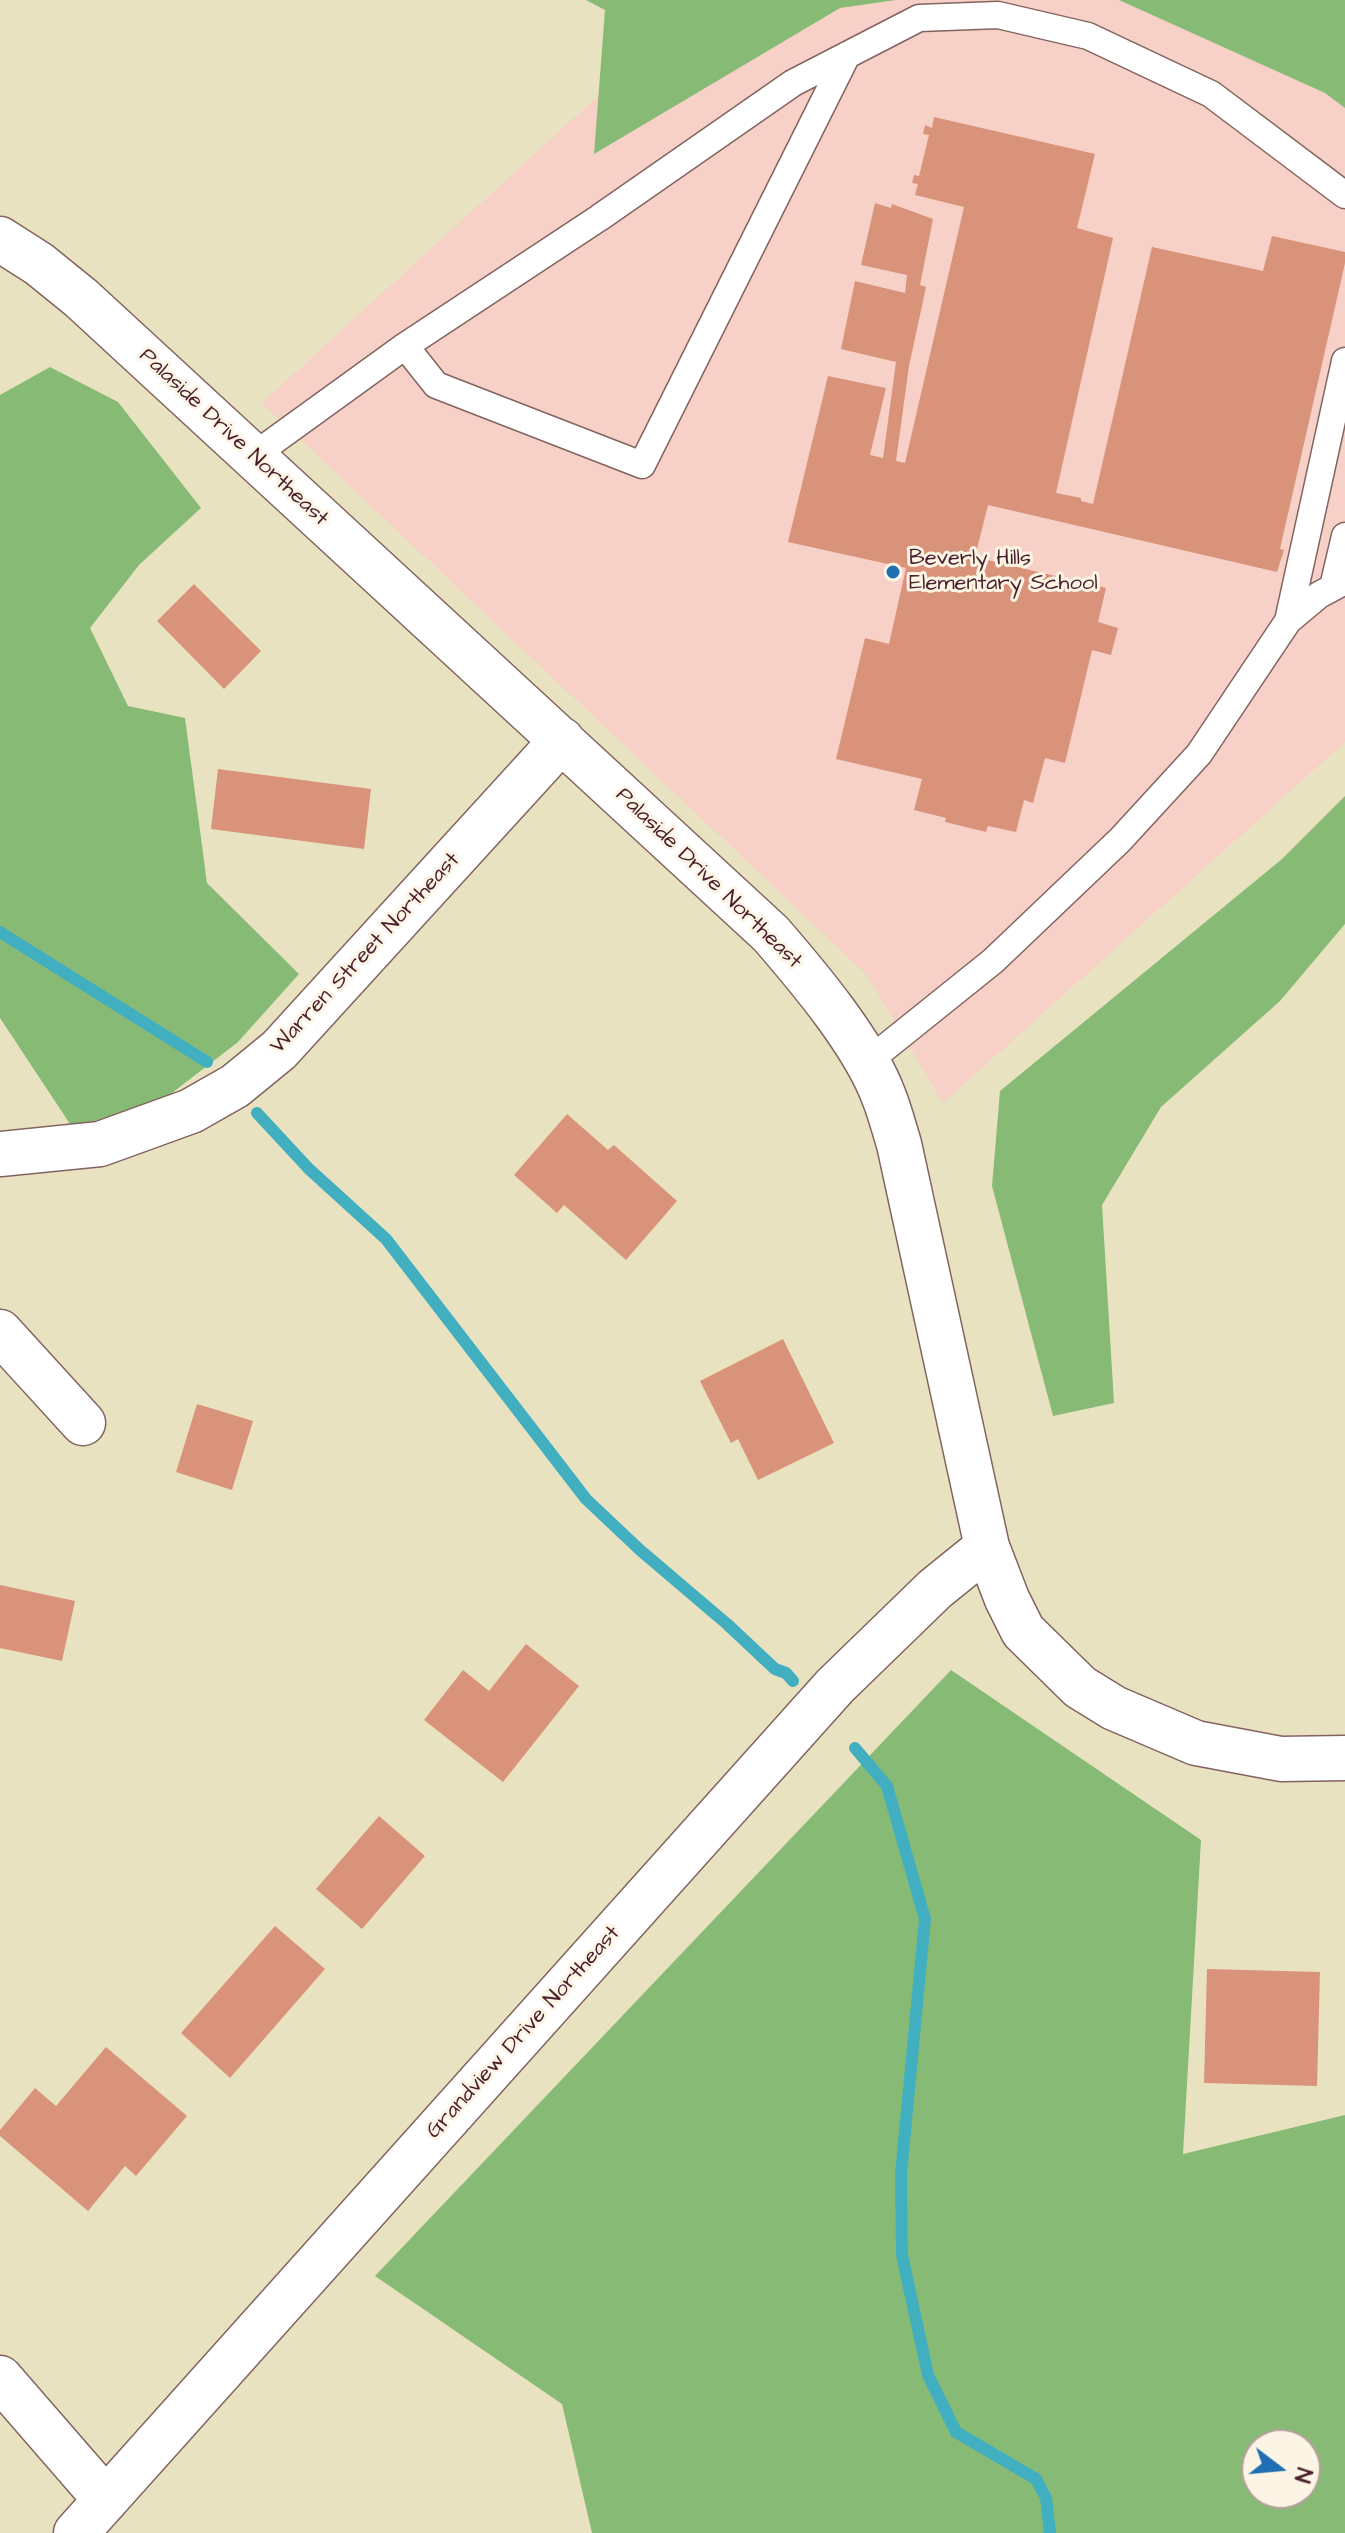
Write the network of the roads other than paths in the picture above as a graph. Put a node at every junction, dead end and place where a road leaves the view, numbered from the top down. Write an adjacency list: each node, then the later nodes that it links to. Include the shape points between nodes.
1 (847, 55): 2 (lane, via 919,18 998,15 1088,36 1211,94); 4 (lane, via 793,83); 4 (lane, via 642,465 436,385)
2 (1345, 195)
3 (0, 239): 6 (street, Palaside Drive Northeast, via 81,298)
4 (405, 346): 6 (lane)
5 (1345, 361): 9 (lane)
6 (253, 456): 10 (street, Palaside Drive Northeast)
7 (1345, 536): 8 (lane)
8 (1339, 584): 9 (lane)
9 (1288, 621): 11 (lane, via 1199,754 1120,840 993,961)
10 (562, 740): 11 (street, Palaside Drive Northeast, via 771,934 812,982); 12 (street, Warren Street Northeast, via 279,1050 235,1086 191,1111 100,1144)
11 (866, 1063): 15 (street, Palaside Drive Northeast, via 884,1094 899,1144)
12 (0, 1154)
13 (0, 1332): 14 (street)
14 (83, 1423)
15 (987, 1547): 16 (street, Palaside Drive Northeast, via 1023,1631 1080,1687 1114,1708 1196,1743 1281,1759); 18 (street, Grandview Drive Northeast, via 935,1589 835,1686)
16 (1345, 1758)
17 (0, 2378): 18 (street)
18 (106, 2500): 19 (street, Grandview Drive Northeast)
19 (76, 2533)

